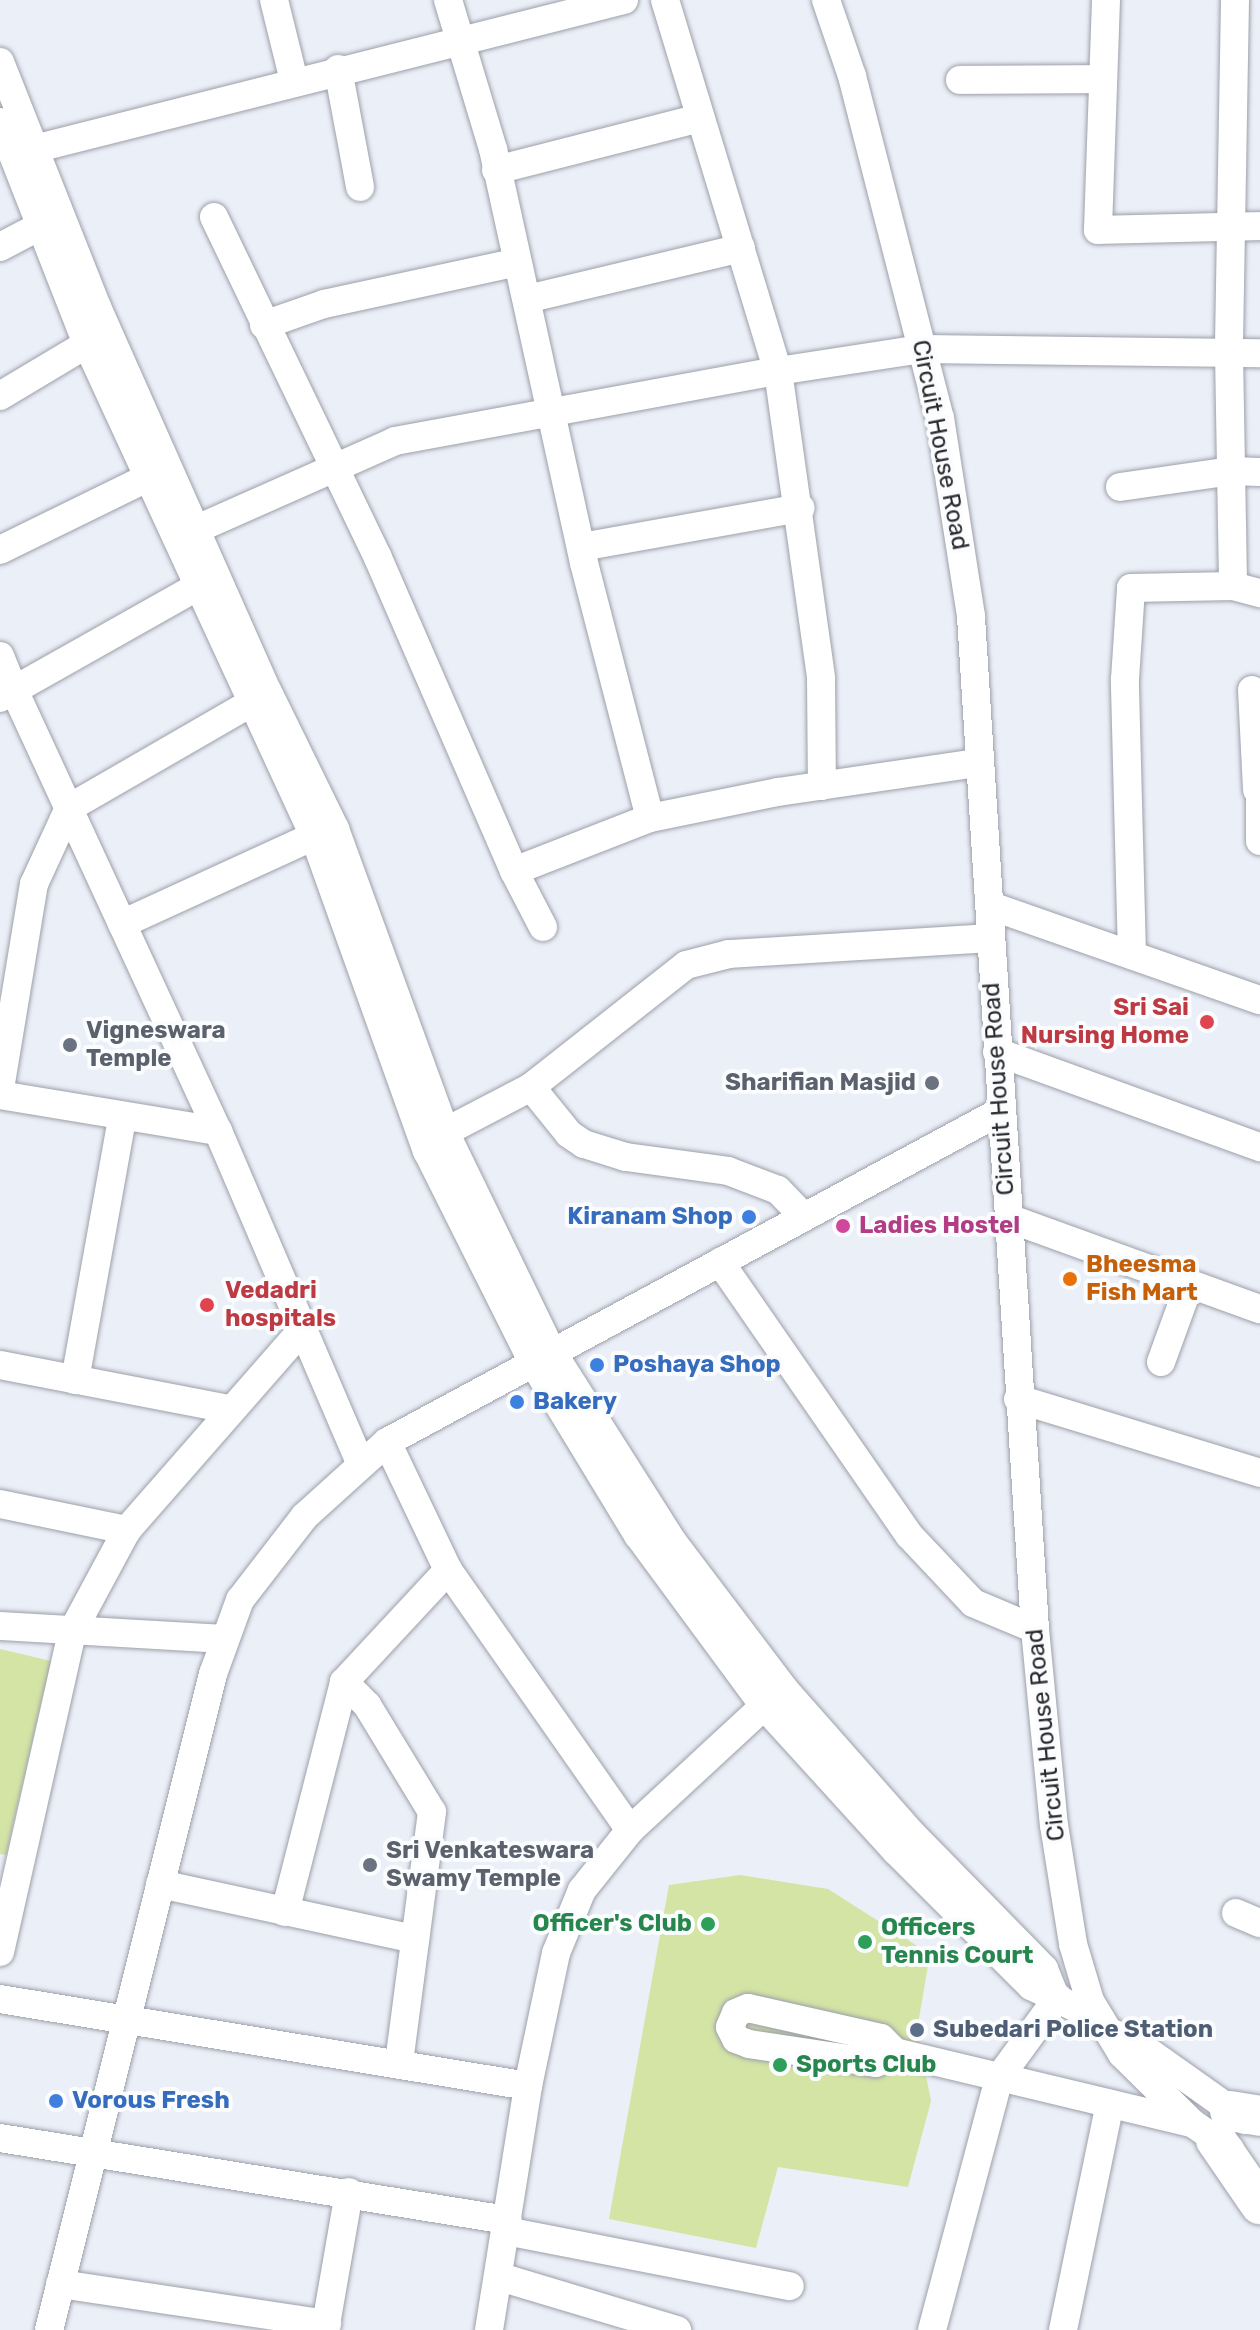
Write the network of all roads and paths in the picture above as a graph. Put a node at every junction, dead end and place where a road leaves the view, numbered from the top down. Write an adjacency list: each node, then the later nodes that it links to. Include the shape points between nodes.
1 (274, 0): 14 (street)
2 (448, 0): 9 (street)
3 (624, 0): 8 (street)
4 (665, 0): 15 (street)
5 (826, 0): 30 (street, Circuit House Road, via 860,105)
6 (1106, 0): 12 (street)
7 (1235, 0): 22 (street)
8 (580, 6): 9 (street)
9 (461, 38): 11 (street); 18 (street)
10 (0, 62): 17 (street)
11 (338, 69): 14 (street); 19 (street)
12 (1103, 79): 13 (street); 22 (street, via 1098,230)
13 (960, 80)
14 (294, 81): 17 (street)
15 (700, 118): 18 (street); 25 (street)
16 (0, 122): 17 (street)
17 (23, 151): 21 (street); 42 (street, via 97,307)
18 (496, 170): 26 (street)
19 (360, 187)
20 (214, 217): 28 (street)
21 (40, 226): 24 (street); 29 (street)
22 (1230, 226): 23 (street); 31 (street)
23 (1260, 226)
24 (0, 247)
25 (741, 248): 27 (street); 33 (street)
26 (518, 262): 27 (street); 28 (street, via 324,304)
27 (527, 299): 35 (street)
28 (264, 325): 36 (street)
29 (87, 344): 34 (street); 39 (street)
30 (922, 349): 31 (street); 33 (street); 51 (street, Circuit House Road, via 940,418 971,617)
31 (1229, 353): 32 (street); 37 (street)
32 (1260, 353)
33 (778, 371): 35 (street); 41 (street)
34 (0, 396)
35 (553, 414): 36 (street, via 395,441); 43 (street)
36 (332, 470): 42 (street); 58 (street, via 378,558)
37 (1231, 471): 38 (street); 40 (street); 46 (street)
38 (1260, 472)
39 (149, 477): 42 (street); 44 (street)
40 (1120, 487)
41 (801, 508): 43 (street); 52 (street, via 821,678)
42 (188, 533): 45 (street); 71 (street, via 335,829)
43 (581, 547): 55 (street)
44 (0, 550)
45 (197, 587): 49 (street); 50 (street)
46 (1246, 590): 63 (street, via 1131,588 1125,679)
47 (0, 656): 49 (street)
48 (1252, 690): 53 (street)
49 (7, 694): 54 (street)
50 (249, 704): 54 (street); 56 (street)
51 (978, 763): 52 (street); 59 (street, Circuit House Road)
52 (822, 786): 55 (street)
53 (1258, 791): 57 (street)
54 (69, 808): 60 (street); 67 (street, via 34,884)
55 (650, 818): 58 (street)
56 (314, 836): 60 (street); 79 (street, via 427,1151)
57 (1260, 841)
58 (514, 871): 61 (street)
59 (991, 906): 62 (street, Circuit House Road); 63 (street)
60 (122, 924): 70 (street)
61 (543, 927)
62 (990, 938): 65 (street, Circuit House Road); 66 (street, via 729,954 686,965)
63 (1132, 955): 64 (street)
64 (1260, 1000)
65 (997, 1052): 68 (street, Circuit House Road); 72 (street)
66 (531, 1087): 71 (street); 73 (street, via 569,1134 584,1144 626,1157 728,1171 778,1190)
67 (0, 1092): 69 (street)
68 (1001, 1111): 73 (street); 74 (street, Circuit House Road)
69 (122, 1118): 70 (street); 82 (street)
70 (218, 1131): 78 (street)
71 (445, 1132): 79 (street)
72 (1260, 1147)
73 (804, 1217): 75 (street)
74 (1008, 1218): 76 (street); 83 (street, Circuit House Road)
75 (720, 1262): 79 (street); 92 (street, via 909,1535 973,1603)
76 (1189, 1285): 77 (street); 80 (street)
77 (1260, 1309)
78 (301, 1331): 84 (street); 86 (street)
79 (541, 1356): 85 (street); 96 (street, via 638,1535); 103 (street, via 784,1689 912,1834 1044,1969)
80 (1161, 1362)
81 (0, 1365): 82 (street)
82 (75, 1380): 84 (street)
83 (1018, 1399): 87 (street); 92 (street, Circuit House Road)
84 (228, 1409): 89 (street)
85 (387, 1442): 86 (street); 90 (street)
86 (360, 1463): 94 (street, via 305,1516 258,1576 240,1600)
87 (1260, 1473)
88 (0, 1504): 89 (street)
89 (127, 1530): 93 (street)
90 (448, 1570): 95 (street); 97 (street)
91 (0, 1626): 93 (street)
92 (1035, 1629): 106 (street, Circuit House Road, via 1054,1825 1073,1944 1086,1990)
93 (72, 1632): 94 (street); 98 (street)
94 (224, 1639): 99 (street)
95 (344, 1682): 100 (street); 101 (street, via 367,1705 432,1812)
96 (764, 1706): 97 (street); 103 (street, via 896,1851 1031,1986)
97 (630, 1830): 110 (street, via 582,1890 556,1953)
98 (10, 1867): 102 (street)
99 (160, 1884): 100 (street); 105 (street)
100 (285, 1912): 101 (street)
101 (415, 1939): 108 (street)
102 (0, 1952)
103 (1057, 1996): 106 (street); 109 (street)
104 (0, 1999): 105 (street)
105 (124, 2017): 108 (street); 114 (street)
106 (1107, 2026): 112 (street, via 1135,2042); 112 (street, Circuit House Road, via 1122,2054)
107 (895, 2052): 107 (street, via 876,2063 749,2044 736,2039 730,2027 736,2013 748,2008 881,2038); 109 (street)
108 (399, 2062): 110 (street)
109 (999, 2078): 111 (street); 127 (street)
110 (528, 2086): 118 (street)
111 (1110, 2104): 112 (street); 128 (street)
112 (1231, 2123): 115 (street); 117 (highway)
113 (0, 2138): 114 (street)
114 (93, 2152): 116 (street); 120 (street)
115 (1260, 2170)
116 (349, 2192): 118 (street); 123 (street)
117 (1260, 2204)
118 (507, 2225): 119 (street); 121 (street)
119 (500, 2277): 124 (street); 126 (street)
120 (60, 2284): 122 (street); 125 (street)
121 (790, 2286)
122 (193, 2318): 123 (street)
123 (326, 2327)
124 (665, 2328)
125 (49, 2330)
126 (489, 2330)
127 (932, 2330)
128 (1063, 2330)

